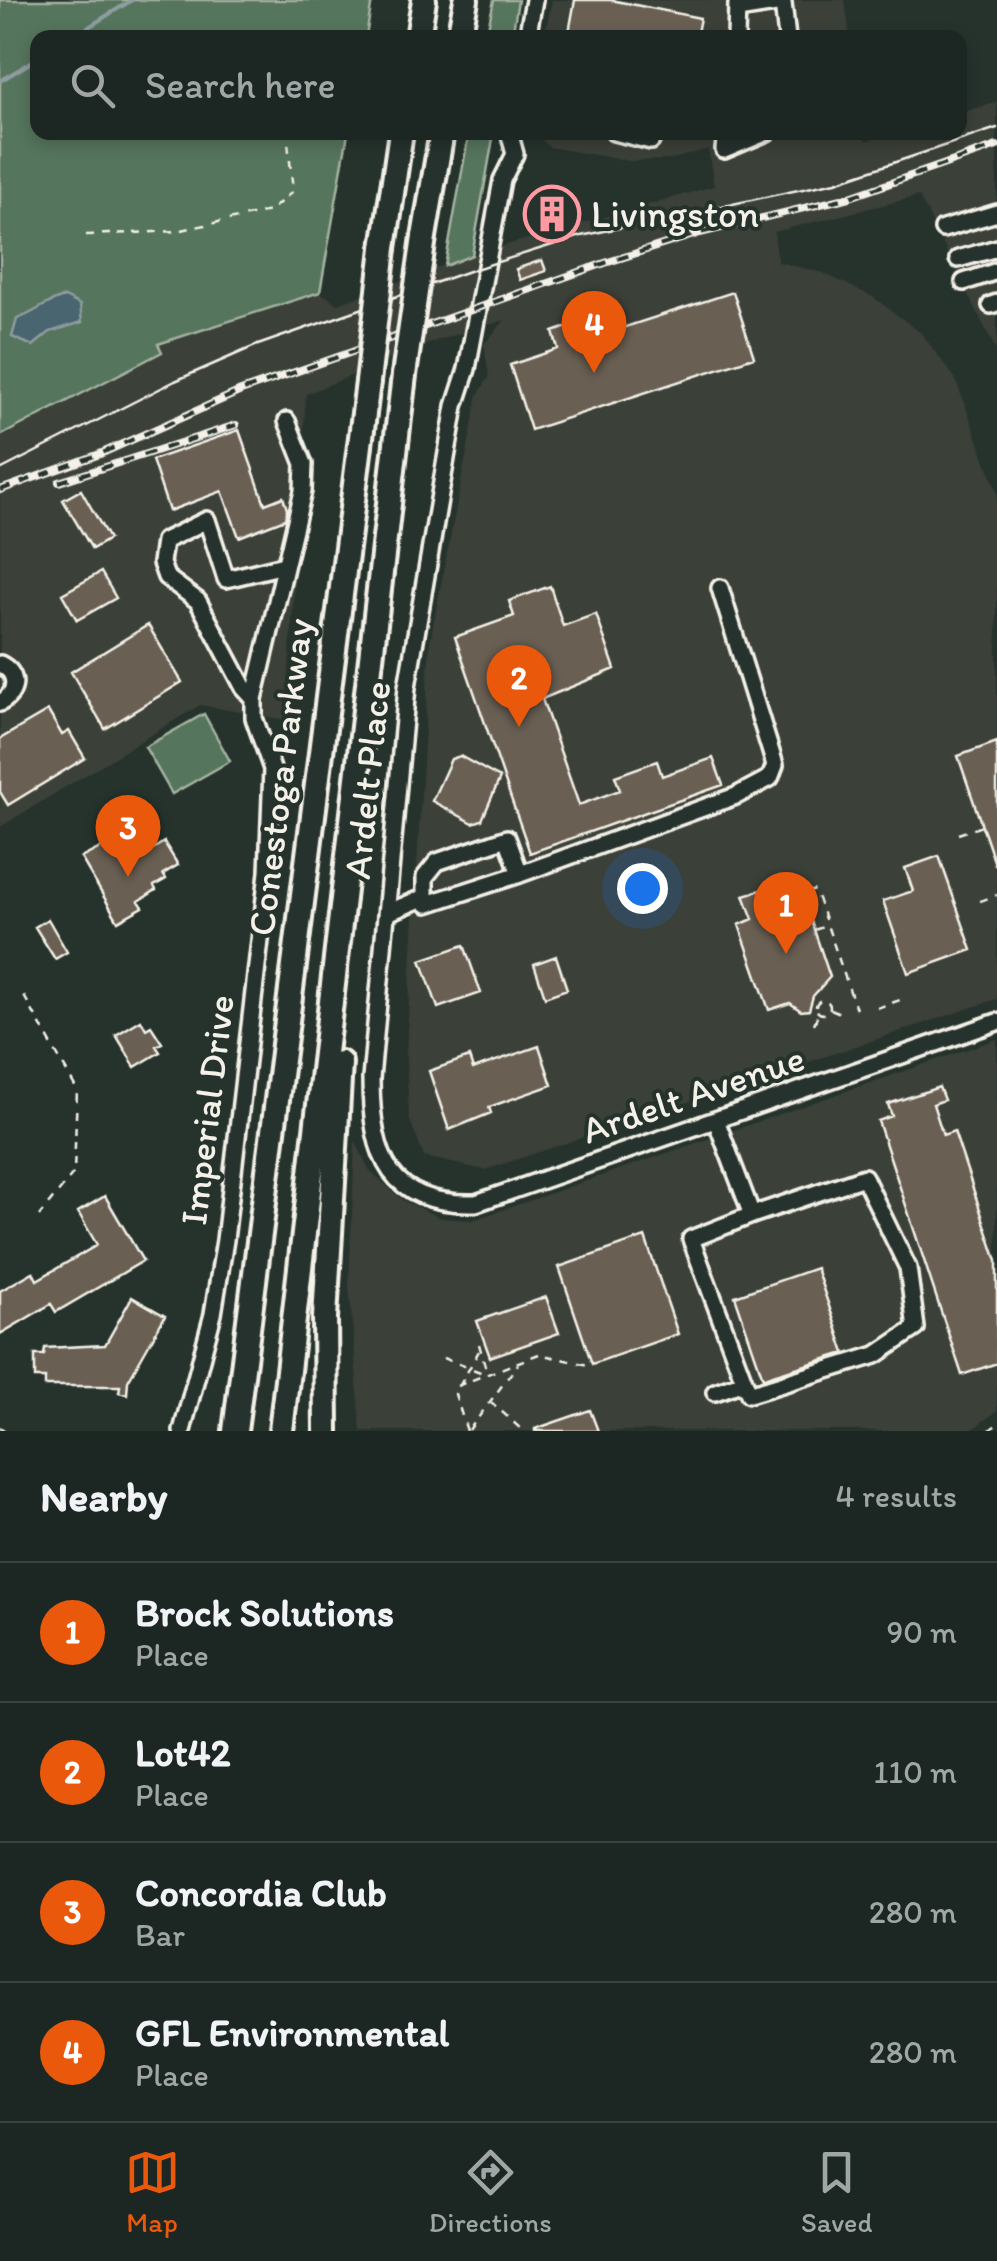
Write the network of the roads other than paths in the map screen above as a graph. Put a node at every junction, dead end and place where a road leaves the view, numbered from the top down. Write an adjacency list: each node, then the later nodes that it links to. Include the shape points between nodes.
1 (424, 0): 5 (highway)
2 (466, 0): 6 (highway)
3 (534, 0): 7 (street)
4 (737, 5): 8 (street); 9 (street, via 783,3)
5 (419, 30)
6 (460, 30)
7 (528, 30)
8 (736, 30)
9 (786, 30)
10 (400, 140): 39 (highway, Conestoga Parkway, bridge)
11 (441, 140): 32 (highway, Conestoga Parkway, bridge, via 404,375)
12 (511, 140): 31 (street, Ardelt Place, via 514,154 502,180 455,406 408,687)
13 (647, 140): 16 (street)
14 (725, 140): 15 (street, via 724,150)
15 (748, 140)
16 (651, 141)
17 (997, 213): 18 (street)
18 (943, 229)
19 (997, 248): 20 (street)
20 (958, 259)
21 (997, 270): 22 (street)
22 (964, 282)
23 (287, 421): 24 (street, via 299,444 303,478)
24 (284, 565): 27 (street); 27 (street, via 226,579 206,520 164,540 160,552 166,577 198,601)
25 (720, 588): 29 (street, via 775,765 770,778)
26 (0, 664): 28 (street, via 14,682)
27 (254, 699): 40 (street, Imperial Drive, via 272,769 268,872 225,1240)
28 (0, 703)
29 (520, 874): 30 (street, via 427,904); 30 (street, via 507,838 428,868)
30 (425, 897): 31 (street)
31 (387, 913): 35 (street, Ardelt Place, via 371,1116 381,1156)
32 (336, 980): 41 (highway, Conestoga Parkway); 42 (highway, via 344,1009 325,1318)
33 (997, 1022): 34 (street, Ardelt Avenue)
34 (716, 1120): 35 (street, Ardelt Avenue, via 476,1203 444,1204); 36 (street)
35 (408, 1190)
36 (752, 1215): 37 (street, via 691,1238); 37 (street, via 864,1177 908,1268 916,1328 876,1355 748,1394)
37 (744, 1382): 38 (street)
38 (715, 1392)
39 (234, 1430)
40 (182, 1431)
41 (280, 1431)
42 (326, 1431)

